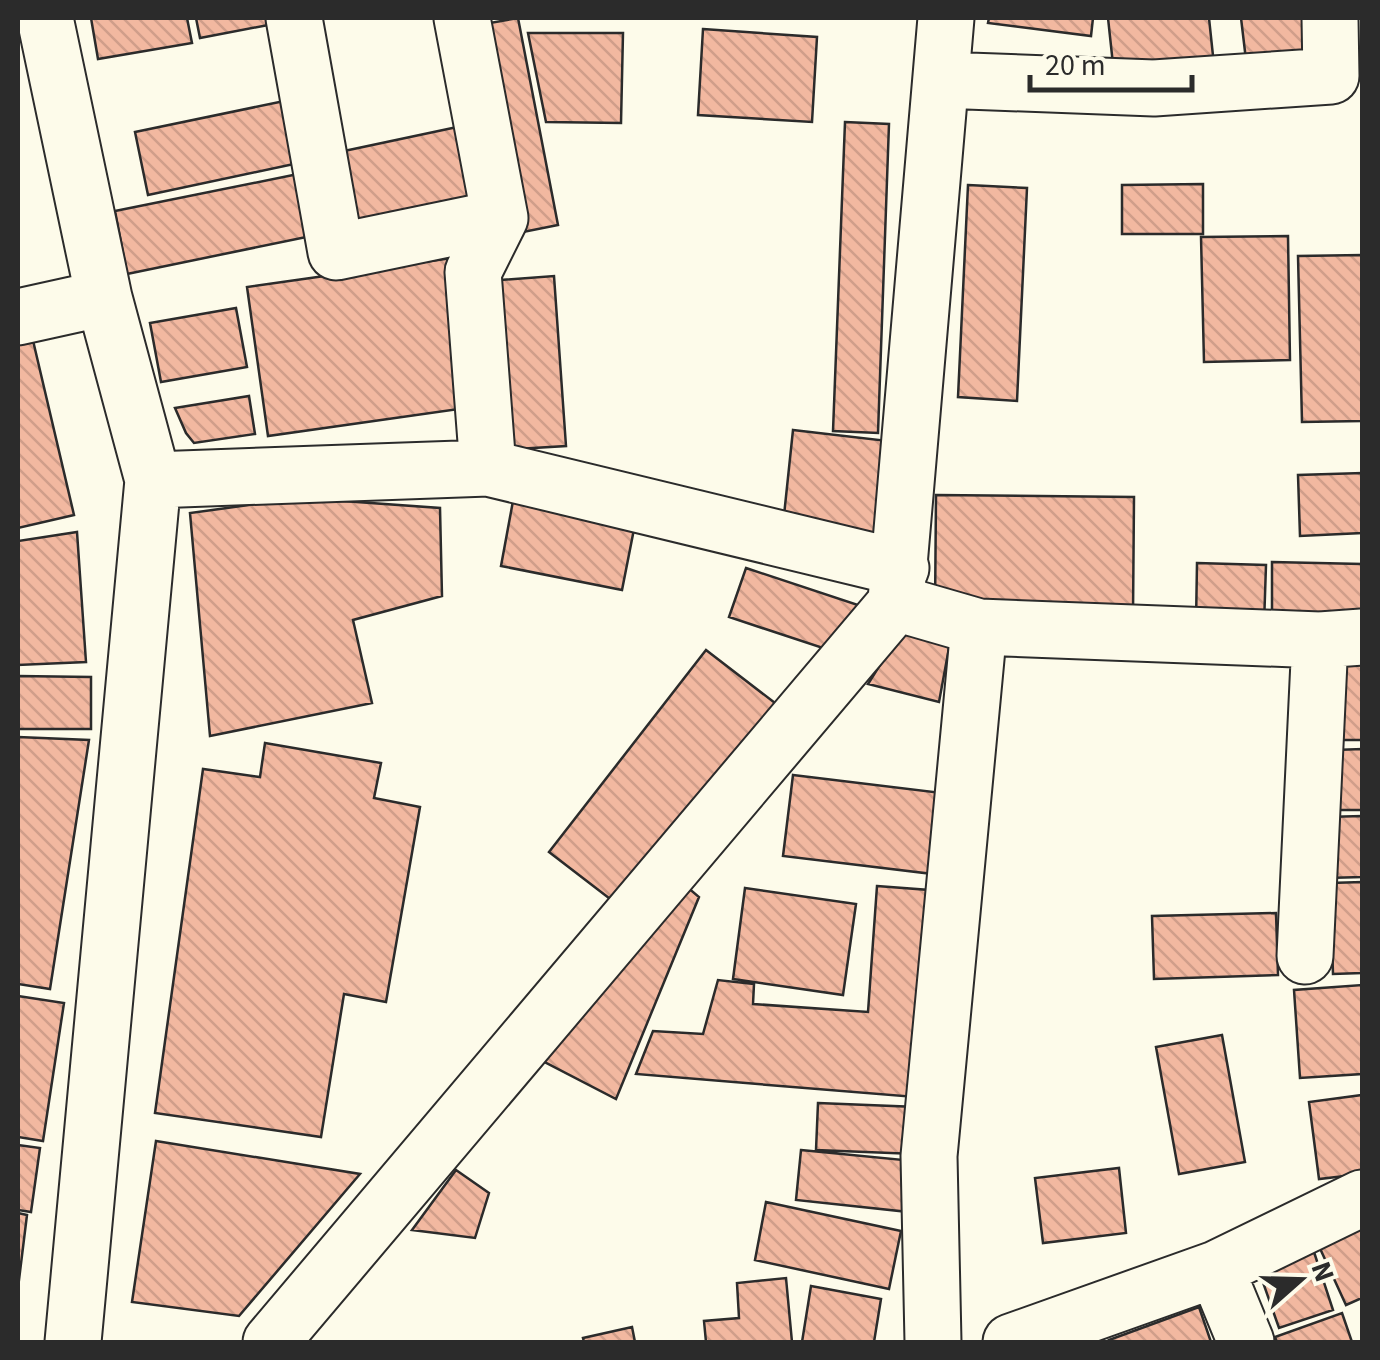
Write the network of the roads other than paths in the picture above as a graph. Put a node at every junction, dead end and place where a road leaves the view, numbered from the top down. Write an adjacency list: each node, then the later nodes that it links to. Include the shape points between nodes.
1 (46, 18): 8 (street)
2 (294, 18): 7 (street, via 336,252)
3 (462, 18): 7 (street)
4 (946, 18): 6 (street)
5 (1330, 18): 6 (street, via 1331,76 1154,88)
6 (940, 80): 12 (street)
7 (500, 218): 10 (street, via 474,272)
8 (104, 298): 9 (street); 11 (street)
9 (18, 318)
10 (488, 468): 11 (street); 12 (street)
11 (153, 480): 18 (street)
12 (898, 586): 13 (street); 19 (street)
13 (979, 627): 14 (street); 20 (street, via 928,1156)
14 (1341, 639): 15 (street)
15 (1305, 956)
16 (1362, 1198): 17 (street)
17 (1216, 1269): 21 (street); 22 (street)
18 (73, 1342)
19 (271, 1342)
20 (932, 1342)
21 (1011, 1342)
22 (1246, 1342)

